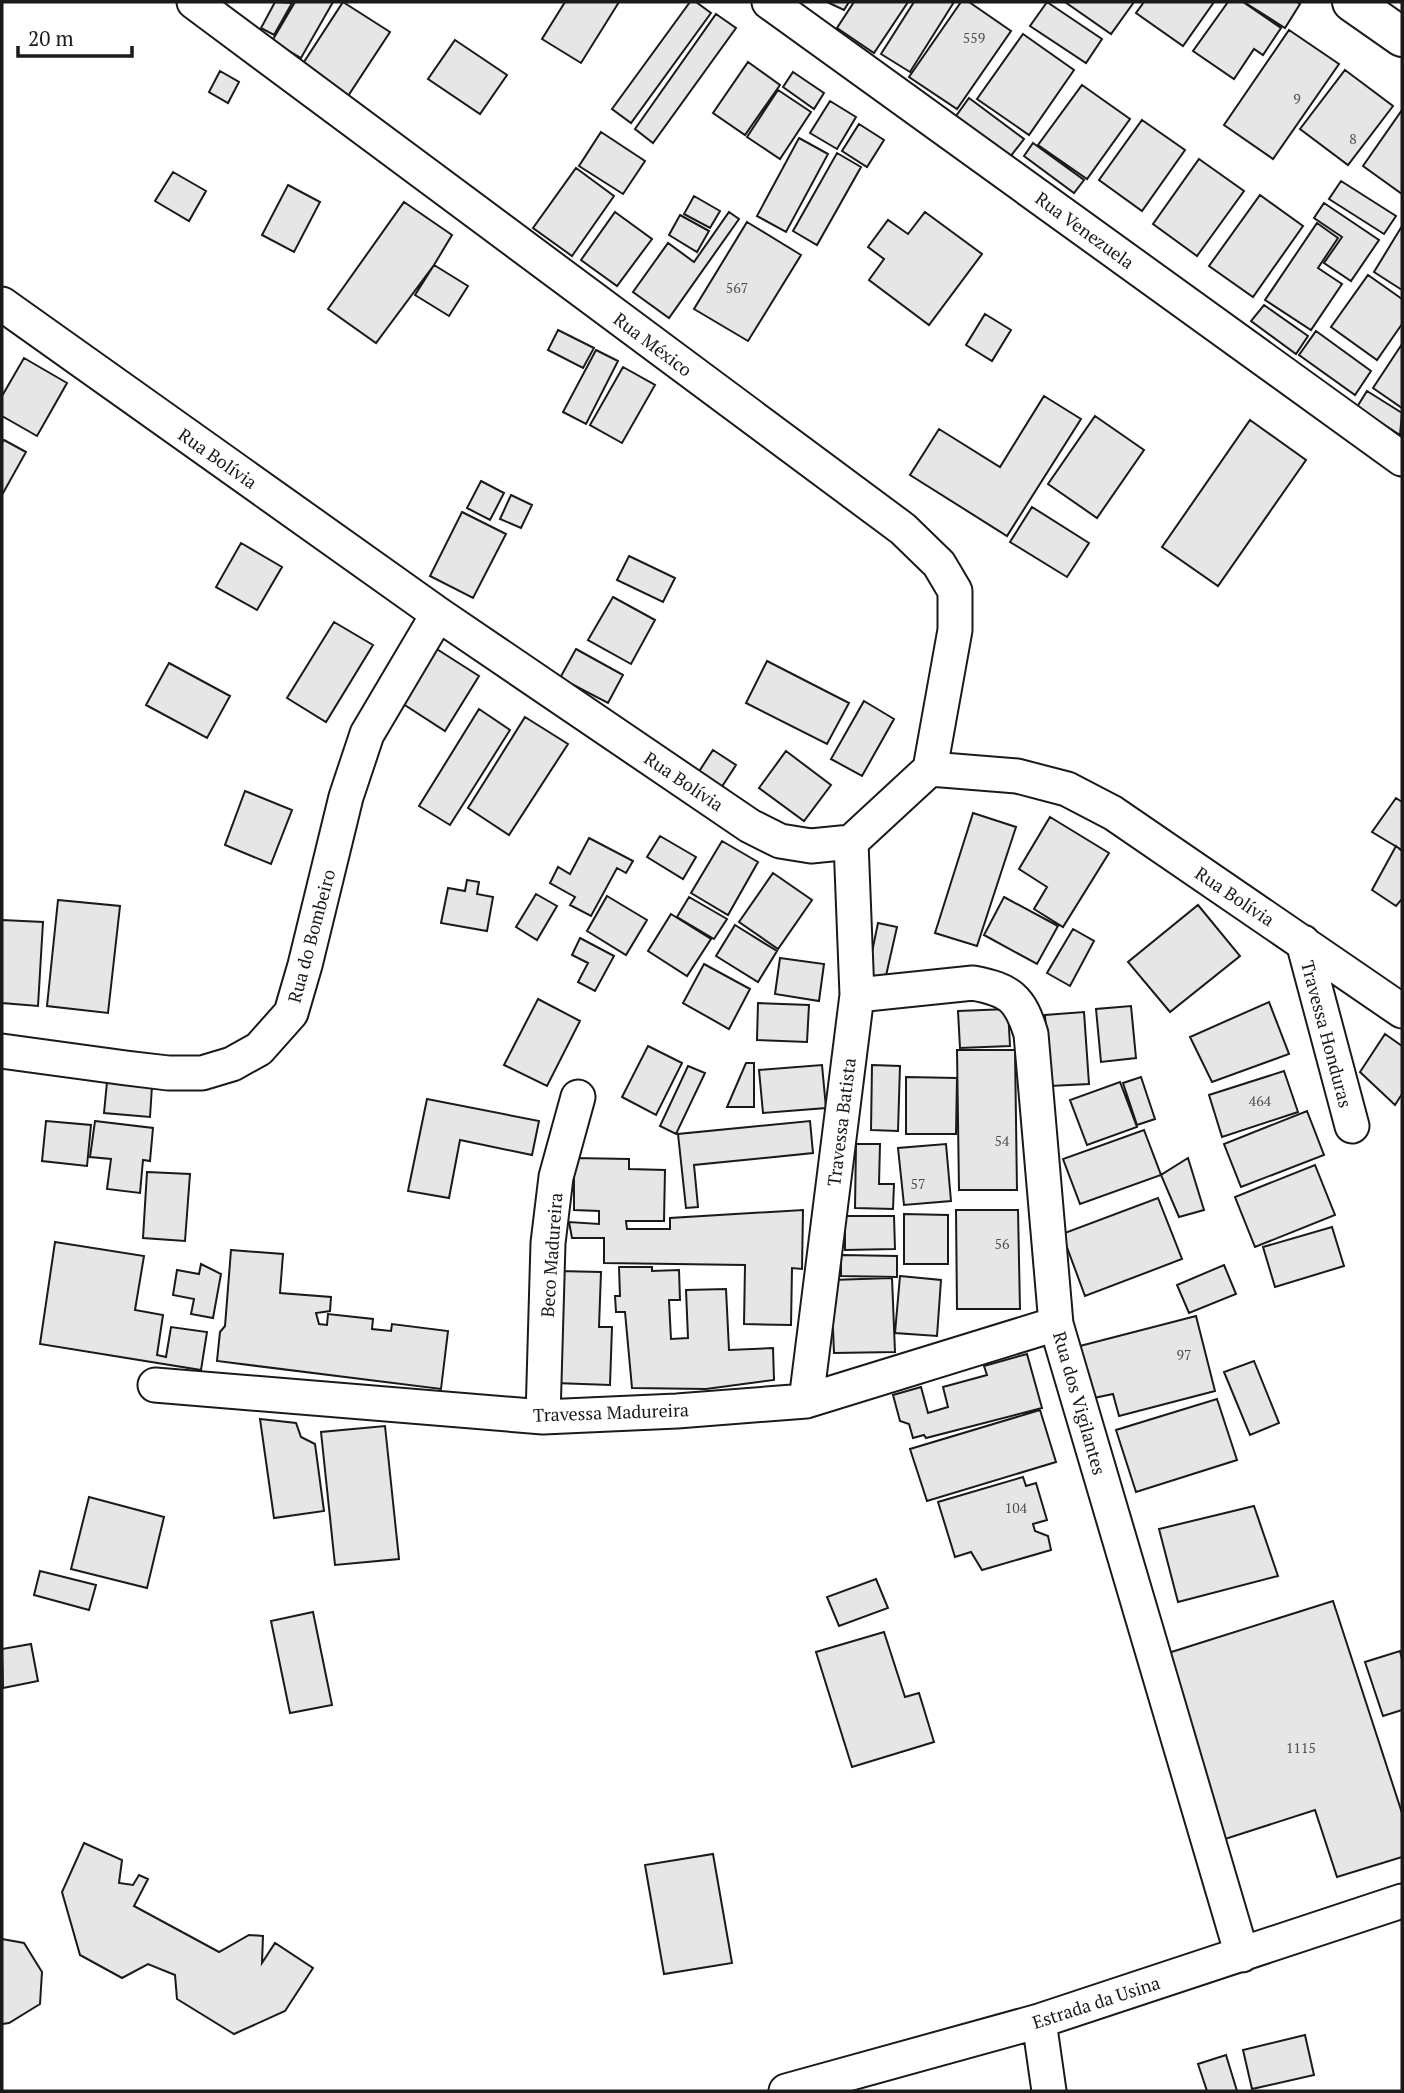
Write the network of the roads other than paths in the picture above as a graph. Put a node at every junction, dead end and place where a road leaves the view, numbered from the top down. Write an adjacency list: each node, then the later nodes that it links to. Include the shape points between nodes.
1 (194, 2): 8 (street, Rua México, via 903,529 939,564 955,591 955,630)
2 (769, 2): 6 (street, Rua Venezuela)
3 (1352, 2): 4 (street)
4 (1402, 37)
5 (2, 304): 7 (street, Rua Bolívia)
6 (1402, 459)
7 (438, 614): 9 (street, Rua Bolívia, via 750,826 790,843); 13 (street, Rua do Bombeiro, via 367,734 346,797 291,1013 259,1049 202,1073)
8 (930, 769): 9 (street); 10 (street, Rua Bolívia, via 1017,776 1067,789 1113,813)
9 (851, 842): 11 (street, Travessa Batista)
10 (1303, 942): 12 (street, Rua Bolívia); 15 (street, Travessa Honduras)
11 (857, 995): 16 (street, Rua dos Vigilantes, via 973,984 1011,995 1024,1012 1031,1034); 18 (street, Travessa Batista)
12 (1402, 1011)
13 (2, 1051)
14 (578, 1097): 19 (street, Beco Madureira, via 556,1177 548,1243)
15 (1352, 1126)
16 (1056, 1324): 18 (street, Travessa Madureira); 21 (street, Rua dos Vigilantes)
17 (155, 1385): 19 (street, Travessa Madureira)
18 (806, 1401): 19 (street, Travessa Madureira)
19 (543, 1417)
20 (1402, 1901): 21 (street, Estrada da Usina)
21 (1242, 1955): 22 (street, Estrada da Usina)
22 (1039, 2021): 23 (street, Estrada da Usina); 24 (street)
23 (786, 2091)
24 (1049, 2091)

